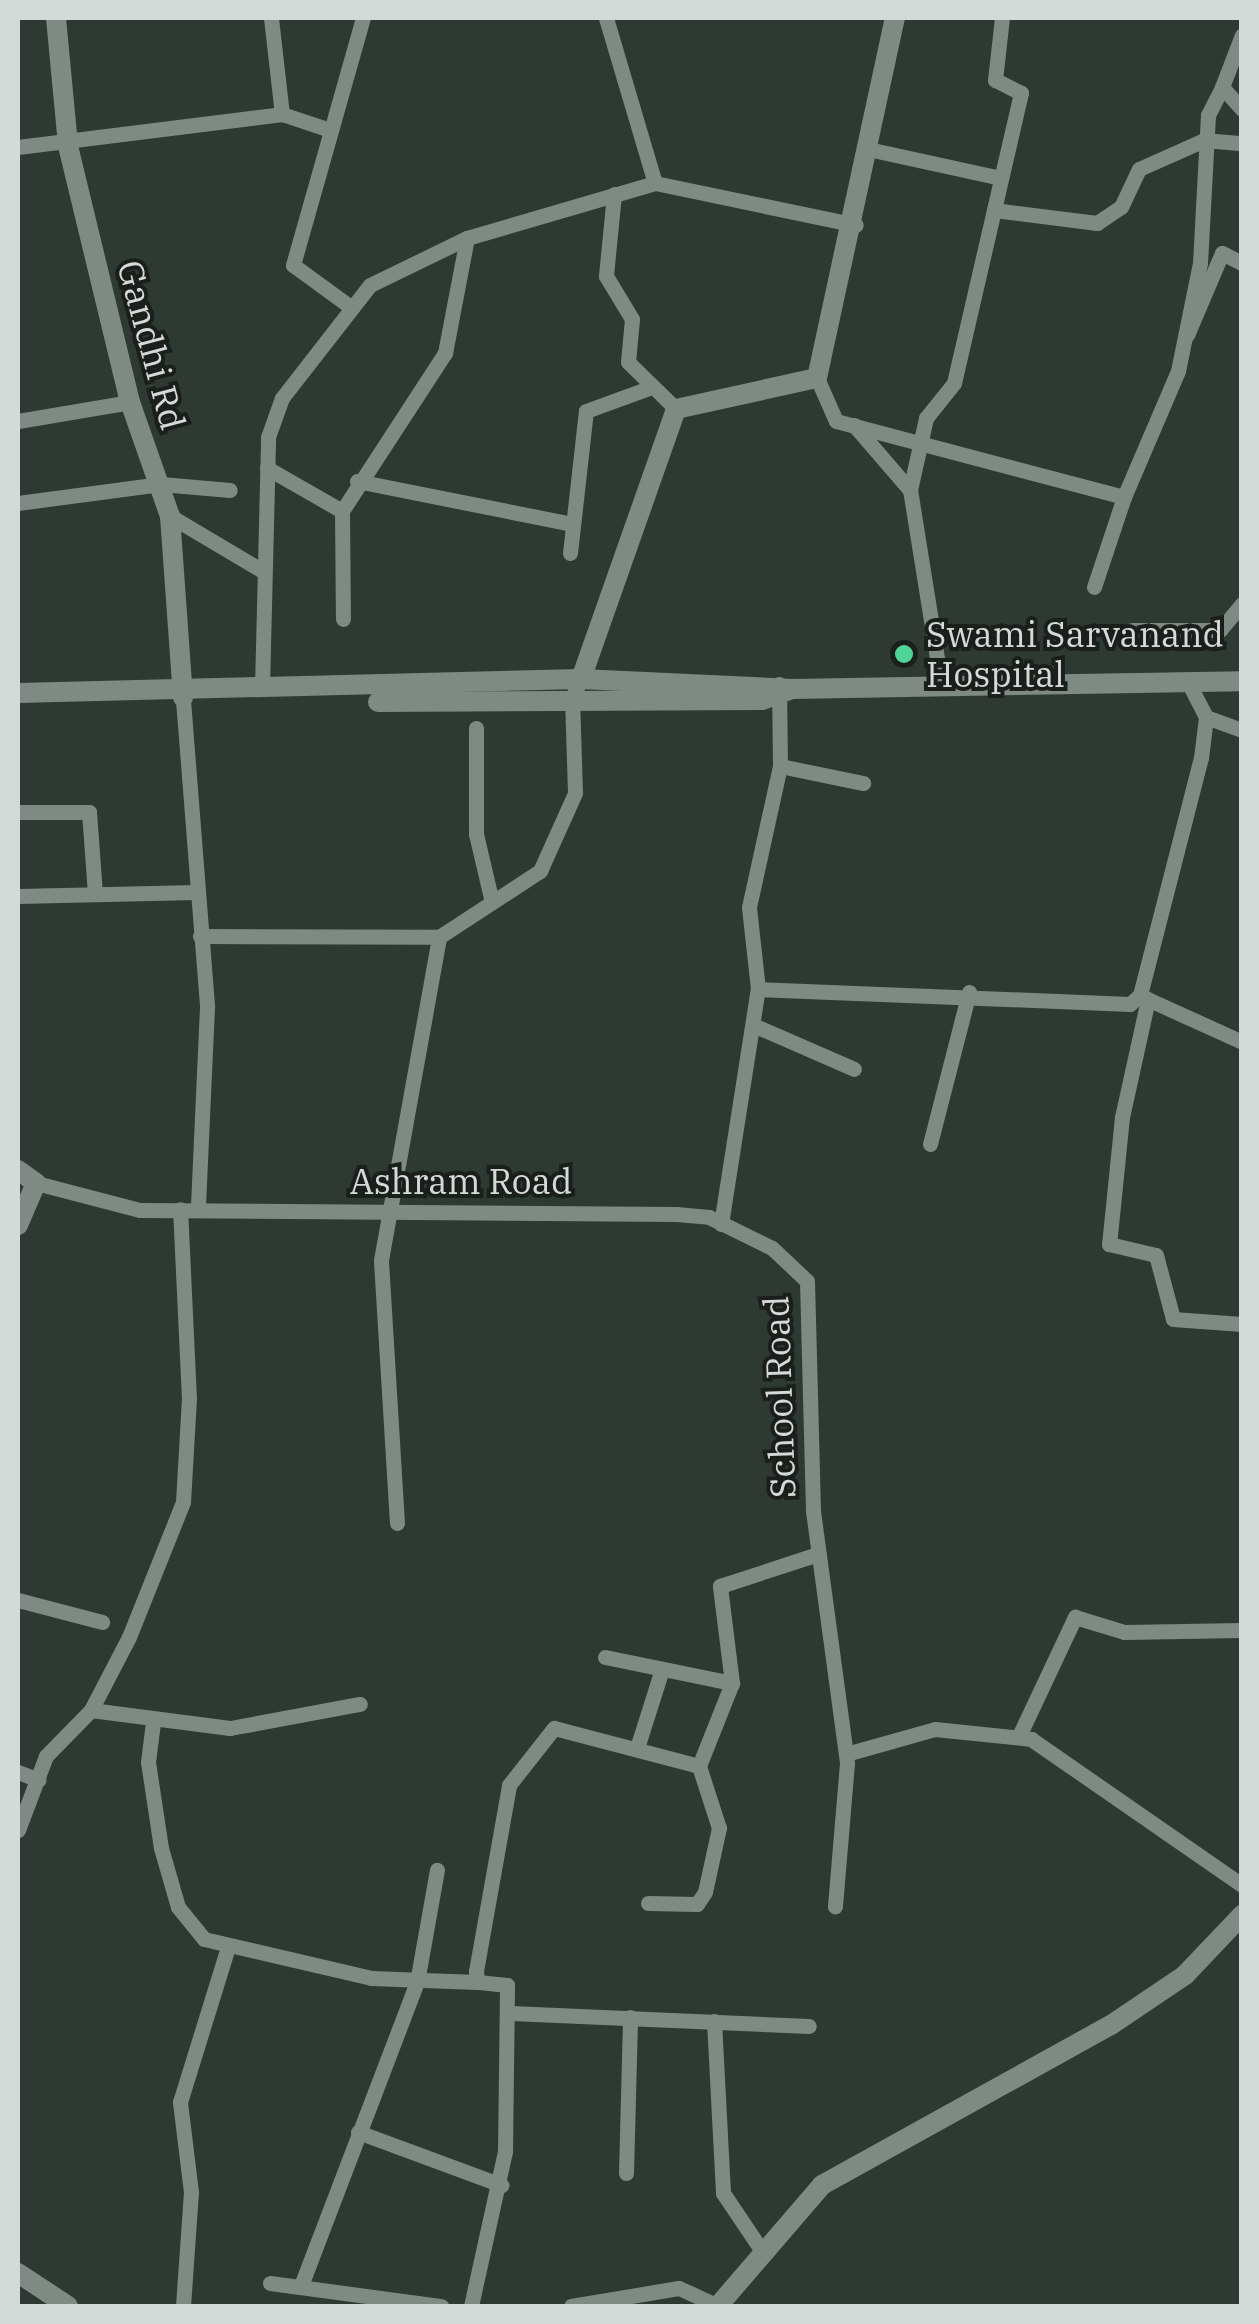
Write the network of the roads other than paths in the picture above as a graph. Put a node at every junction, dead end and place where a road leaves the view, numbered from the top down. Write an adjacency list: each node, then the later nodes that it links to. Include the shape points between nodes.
1 (56, 18): 15 (street, Gandhi Rd)
2 (270, 18): 10 (street)
3 (363, 18): 11 (street)
4 (606, 18): 18 (street)
5 (895, 18): 16 (street)
6 (1002, 18): 17 (street, via 996,80 1021,93)
7 (1242, 35): 8 (street)
8 (1222, 87): 9 (street); 12 (street)
9 (1242, 110)
10 (282, 114): 11 (street); 15 (street)
11 (327, 129): 24 (street, via 293,265)
12 (1204, 140): 13 (street); 20 (street, via 1139,169 1121,207 1097,224); 25 (street, via 1200,263)
13 (1242, 143)
14 (18, 146): 15 (street)
15 (68, 146): 28 (street, Gandhi Rd)
16 (868, 149): 17 (street); 21 (street)
17 (1002, 178): 20 (street)
18 (655, 184): 19 (street); 21 (street)
19 (614, 194): 22 (street); 27 (street, via 606,276 632,319 628,362)
20 (994, 210): 32 (street, via 954,384)
21 (856, 225): 26 (street)
22 (467, 238): 24 (street, via 385,274); 34 (street, via 445,353)
23 (1242, 263): 25 (street, via 1222,253)
24 (352, 308): 33 (street, via 282,398)
25 (1184, 338): 38 (street)
26 (817, 378): 29 (street); 31 (street, via 836,421)
27 (649, 388): 29 (street); 42 (street, via 586,411)
28 (130, 402): 30 (street); 35 (street, Gandhi Rd)
29 (676, 409): 53 (street)
30 (18, 421)
31 (854, 425): 32 (street); 37 (street)
32 (921, 438): 37 (street); 38 (street)
33 (267, 468): 40 (street); 44 (street)
34 (357, 481): 40 (street); 42 (street)
35 (161, 484): 36 (street); 39 (street); 41 (street, Gandhi Rd)
36 (230, 490)
37 (910, 490): 51 (street)
38 (1124, 497): 45 (street)
39 (18, 503)
40 (342, 511): 47 (street)
41 (170, 516): 44 (street); 56 (street, Gandhi Rd)
42 (573, 524): 43 (street)
43 (570, 552)
44 (261, 570): 52 (street)
45 (1094, 587)
46 (1242, 604): 48 (street, via 1220,630)
47 (343, 619)
48 (1132, 630)
49 (1187, 680): 50 (street); 51 (street); 58 (street)
50 (1242, 681)
51 (941, 683): 54 (street)
52 (262, 688): 53 (street); 56 (street)
53 (576, 688): 54 (street); 56 (street); 67 (street, via 575,793 561,840 540,871)
54 (784, 691): 61 (street)
55 (18, 693): 56 (street)
56 (183, 694): 57 (street); 64 (street)
57 (18, 707)
58 (1206, 717): 60 (street); 72 (street)
59 (476, 728): 67 (street, via 476,834)
60 (1242, 730)
61 (780, 766): 62 (street); 70 (street, via 749,907)
62 (863, 783)
63 (18, 812): 65 (street, via 89,812)
64 (196, 892): 65 (street); 68 (street)
65 (95, 894): 66 (street)
66 (18, 896)
67 (492, 902): 69 (street)
68 (200, 936): 69 (street); 81 (street, via 207,1007)
69 (439, 937): 79 (street)
70 (758, 989): 71 (street); 73 (street)
71 (968, 992): 72 (street, via 1100,1008); 76 (street)
72 (1144, 997): 74 (street); 84 (street, via 1109,1244 1156,1255 1173,1319)
73 (752, 1025): 75 (street); 82 (street)
74 (1242, 1042)
75 (854, 1069)
76 (930, 1144)
77 (18, 1170): 78 (street)
78 (36, 1183): 80 (street, Ashram Road, via 140,1210); 83 (street)
79 (393, 1208): 81 (street, Ashram Road); 82 (street, Ashram Road, via 676,1214); 85 (street, via 382,1260)
80 (180, 1209): 81 (street, Ashram Road); 94 (street, via 189,1399 182,1502)
81 (198, 1209)
82 (721, 1224): 86 (street, School Road, via 772,1248 807,1281 804,1374)
83 (18, 1225)
84 (1242, 1324)
85 (397, 1523)
86 (818, 1554): 92 (street, via 720,1586); 98 (street, School Road)
87 (18, 1600): 88 (street)
88 (102, 1622)
89 (1242, 1630): 96 (street, via 1124,1632 1074,1618)
90 (605, 1657): 91 (street)
91 (662, 1669): 92 (street); 97 (street)
92 (732, 1683): 99 (street)
93 (360, 1704): 95 (street, via 247,1728)
94 (91, 1710): 95 (street); 101 (street, via 46,1756)
95 (152, 1722): 108 (street, via 148,1762 178,1907 204,1939)
96 (1019, 1736): 98 (street, via 935,1729); 104 (street, via 1133,1803)
97 (636, 1748): 99 (street); 110 (street, via 554,1728 509,1785)
98 (846, 1754): 106 (street, School Road)
99 (698, 1766): 105 (street, via 719,1828 705,1892 698,1904)
100 (18, 1772): 101 (street)
101 (39, 1780): 102 (street)
102 (18, 1830)
103 (438, 1870): 109 (street)
104 (1242, 1884)
105 (648, 1903)
106 (835, 1906)
107 (1242, 1915): 118 (street, via 1186,1976 1111,2025 822,2185)
108 (228, 1947): 109 (street); 123 (street, via 180,2102 191,2192)
109 (417, 1982): 110 (street); 115 (street)
110 (477, 1982): 111 (street, via 507,1985)
111 (511, 2013): 112 (street); 117 (street)
112 (630, 2017): 113 (street); 116 (street)
113 (714, 2021): 114 (street); 118 (street, via 722,2193)
114 (809, 2026)
115 (358, 2132): 117 (street); 121 (street)
116 (626, 2172)
117 (501, 2184): 125 (street)
118 (764, 2254): 127 (street)
119 (18, 2274): 122 (street)
120 (270, 2283): 121 (street)
121 (302, 2283): 124 (street)
122 (68, 2306)
123 (183, 2306)
124 (441, 2306)
125 (472, 2306)
126 (572, 2306): 127 (street, via 679,2288)
127 (718, 2306)

